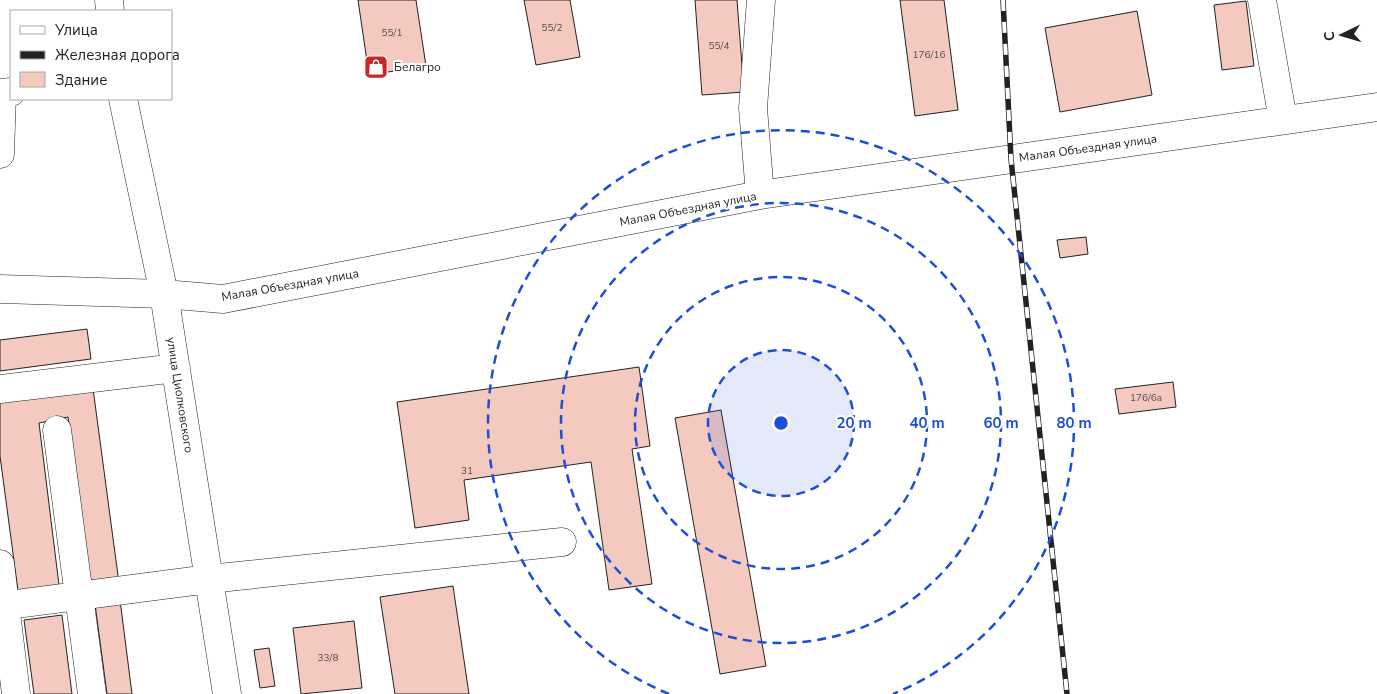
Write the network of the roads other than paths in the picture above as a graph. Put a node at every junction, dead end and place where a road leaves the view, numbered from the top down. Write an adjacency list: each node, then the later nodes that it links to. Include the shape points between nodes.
1 (761, 0): 8 (street, via 754,108)
2 (1262, 0): 6 (street)
3 (10, 92): 7 (street, via 2,93)
4 (124, 100): 10 (street, улица Циолковского)
5 (1377, 107): 6 (street, Малая Объездная улица)
6 (1283, 120): 8 (street, Малая Объездная улица)
7 (0, 154)
8 (760, 195): 10 (street, Малая Объездная улица, via 223,299)
9 (0, 289): 10 (street, Малая Объездная улица)
10 (164, 294): 11 (street, улица Циолковского)
11 (176, 368): 12 (street); 16 (street, улица Циолковского)
12 (0, 389)
13 (57, 430): 17 (street)
14 (562, 542): 16 (street)
15 (0, 564): 18 (street)
16 (209, 579): 17 (street); 21 (street, улица Циолковского)
17 (79, 597): 18 (street); 20 (street)
18 (3, 606): 19 (street)
19 (16, 694)
20 (92, 694)
21 (227, 694)

